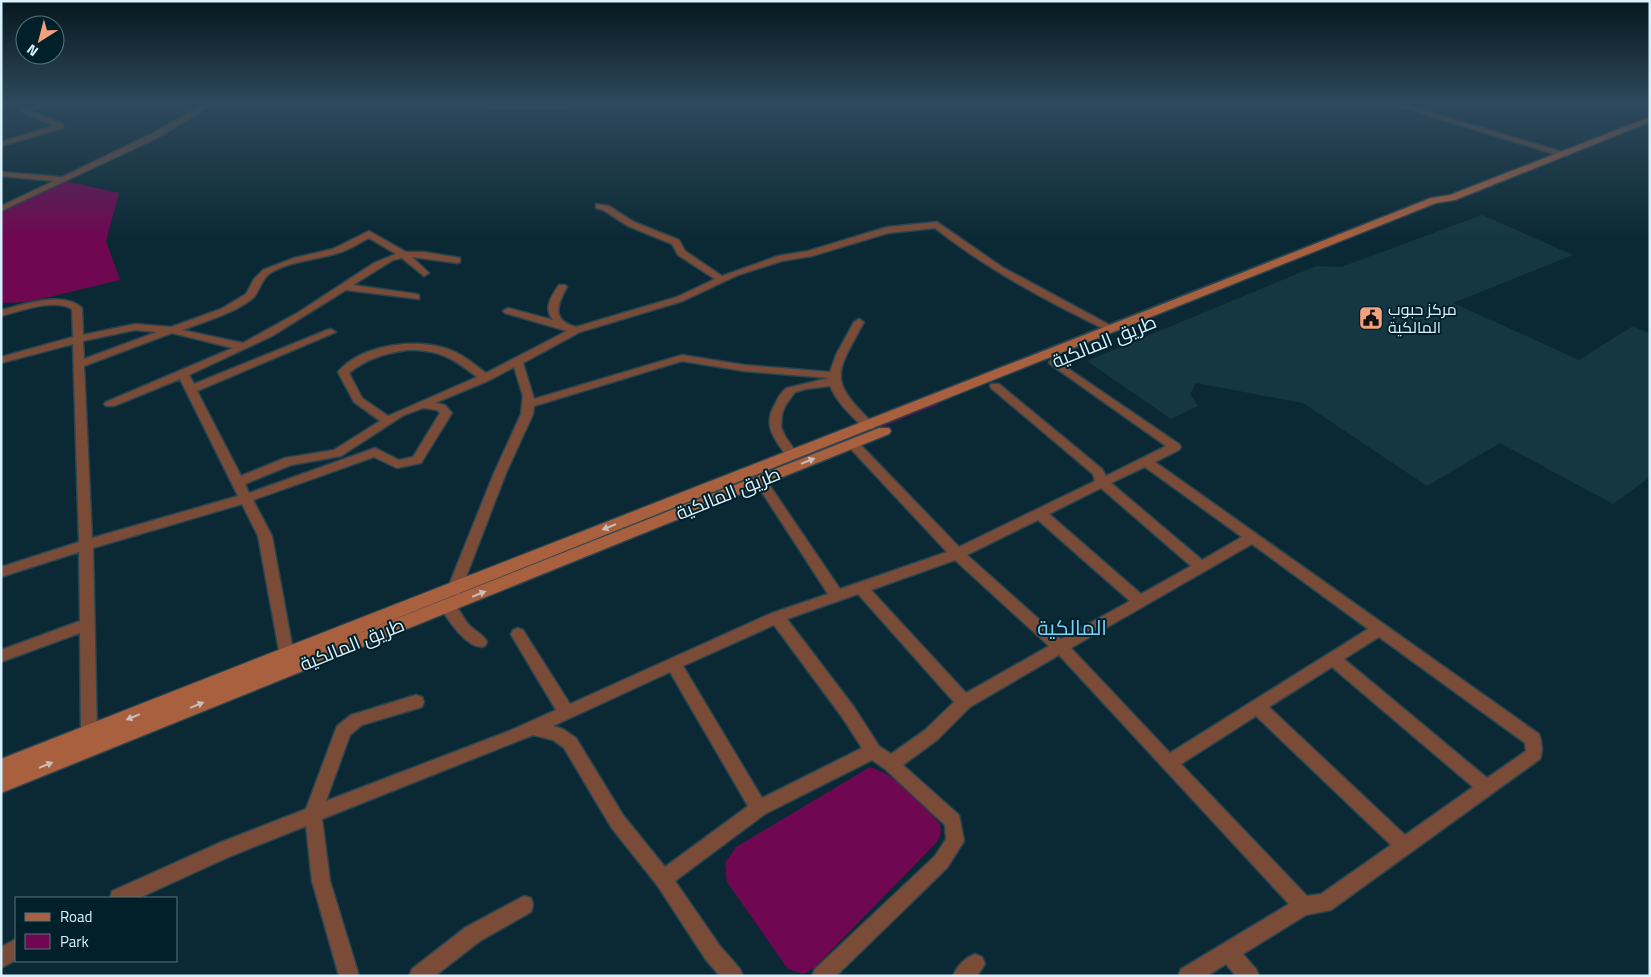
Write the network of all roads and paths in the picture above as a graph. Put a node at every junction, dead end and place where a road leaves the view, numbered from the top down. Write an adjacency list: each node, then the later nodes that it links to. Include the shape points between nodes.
1 (130, 148): 6 (street)
2 (1542, 148): 4 (street)
3 (1580, 148): 4 (main road, طريق المالكية)
4 (1564, 154): 11 (main road, طريق المالكية, via 1452,198 1446,205)
5 (1, 174): 6 (street)
6 (64, 179): 8 (street)
7 (598, 206): 13 (street, via 631,224 676,242 680,253)
8 (1, 209)
9 (403, 254): 10 (street); 12 (street); 14 (street, via 383,261); 22 (street, via 369,234 336,251 272,269 259,278 252,293 237,304)
10 (457, 260)
11 (1292, 262): 21 (main road, طريق المالكية); 29 (main road, طريق المالكية)
12 (424, 273)
13 (721, 279): 21 (street, via 781,258 810,254 874,233 937,225 972,253 1020,282); 23 (street, via 680,298)
14 (346, 287): 16 (street); 26 (street)
15 (562, 287): 20 (street, via 552,309)
16 (416, 297)
17 (508, 311): 20 (street)
18 (1, 313): 25 (street, via 51,302 68,302 77,308)
19 (859, 322): 33 (street, via 836,366)
20 (562, 326): 23 (street)
21 (1112, 329): 29 (main road, طريق المالكية)
22 (170, 330): 25 (street, via 126,328); 26 (street); 30 (street)
23 (576, 330): 28 (street)
24 (331, 332): 35 (street)
25 (78, 339): 27 (street); 30 (street)
26 (243, 347): 31 (street)
27 (1, 360)
28 (518, 362): 32 (street); 39 (street)
29 (1044, 362): 34 (main road, طريق المالكية); 36 (main road, طريق المالكية); 44 (street, via 1175,446)
30 (79, 364): 52 (street)
31 (183, 374): 35 (street); 37 (street)
32 (486, 378): 38 (street); 40 (street, via 450,353 436,348 416,346 383,351 352,364 343,372 358,400)
33 (834, 378): 39 (street, via 682,358); 41 (street, via 846,404); 43 (street, via 796,388 785,395 773,423)
34 (995, 386): 36 (main road, طريق المالكية); 47 (street, via 1098,472)
35 (192, 389): 46 (street)
36 (954, 398): 41 (main road, طريق المالكية); 42 (main road, طريق المالكية)
37 (110, 404)
38 (418, 404): 40 (street); 48 (street, via 434,404 446,413 417,460 397,464 376,452)
39 (528, 404): 57 (street, via 527,414)
40 (386, 420): 46 (street, via 337,453 289,461)
41 (869, 426): 43 (main road, طريق المالكية)
42 (853, 444): 45 (main road, طريق المالكية, one-way to 42); 53 (street)
43 (792, 455): 50 (main road, طريق المالكية)
44 (1145, 461): 47 (street); 51 (street)
45 (760, 480): 50 (main road, طريق المالكية); 58 (street)
46 (238, 482): 48 (street)
47 (1102, 482): 49 (street); 54 (street)
48 (247, 498): 52 (street); 68 (street, via 265,536)
49 (1039, 513): 53 (street); 59 (street)
50 (638, 523): 57 (main road, طريق المالكية, one-way to 57); 60 (main road, طريق المالكية, one-way to 50)
51 (1252, 538): 54 (street); 63 (street)
52 (86, 546): 55 (street); 62 (street)
53 (957, 554): 56 (street); 66 (street)
54 (1201, 567): 59 (street)
55 (1, 572)
56 (860, 588): 58 (street); 73 (street)
57 (454, 590): 68 (main road, طريق المالكية)
58 (836, 595): 61 (street)
59 (1141, 602): 66 (street)
60 (447, 606): 65 (street, via 463,628); 71 (main road, طريق المالكية)
61 (778, 617): 70 (street); 78 (street)
62 (86, 626): 67 (street); 77 (street)
63 (1379, 629): 69 (street); 83 (street, via 1532,739 1534,754)
64 (518, 634): 75 (street)
65 (480, 642)
66 (1061, 648): 73 (street); 79 (street)
67 (1, 656)
68 (287, 656): 71 (main road, طريق المالكية)
69 (1333, 658): 74 (street); 83 (street)
70 (673, 663): 75 (street); 84 (street)
71 (253, 676): 77 (main road, طريق المالكية)
72 (416, 702): 85 (street, via 357,720 343,731)
73 (964, 702): 80 (street, via 931,735)
74 (1258, 706): 79 (street); 86 (street)
75 (566, 712): 76 (street)
76 (531, 728): 85 (street); 87 (street, via 557,734 570,743 617,821)
77 (89, 741): 81 (main road, طريق المالكية); 82 (main road, طريق المالكية, one-way to 77)
78 (873, 751): 80 (street); 84 (street)
79 (1169, 763): 90 (street)
80 (891, 764): 97 (street, via 953,821 955,841 941,862)
81 (1, 768)
82 (1, 784)
83 (1486, 788): 86 (street)
84 (759, 808): 87 (street)
85 (313, 814): 88 (street, via 225,849); 94 (street, via 321,881)
86 (1404, 846): 90 (street, via 1324,902)
87 (664, 879): 96 (street, via 713,953)
88 (121, 897)
89 (524, 906): 95 (street, via 472,934)
90 (1303, 906): 92 (street)
91 (15, 950): 93 (street)
92 (1228, 951): 98 (street); 99 (street)
93 (1, 958)
94 (350, 976)
95 (419, 976)
96 (733, 976)
97 (822, 976)
98 (1188, 976)
99 (1249, 976)

